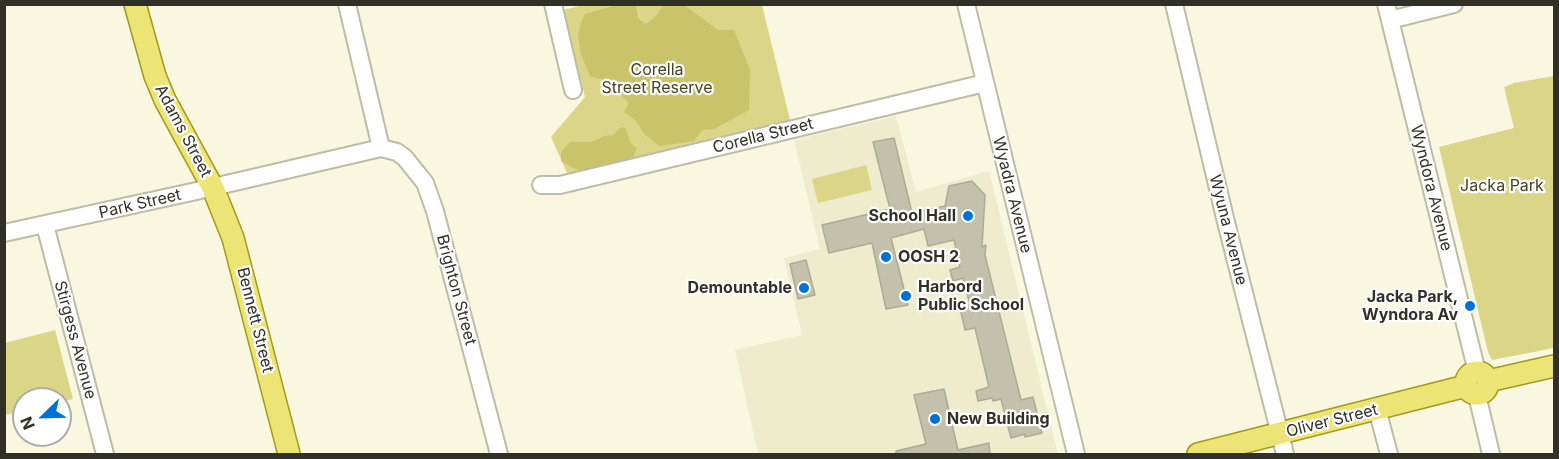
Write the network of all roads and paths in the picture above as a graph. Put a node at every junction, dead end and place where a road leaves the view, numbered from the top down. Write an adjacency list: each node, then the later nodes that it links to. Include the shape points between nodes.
1 (135, 4): 12 (main road, Adams Street, via 158,84)
2 (347, 4): 10 (street)
3 (553, 4): 9 (street)
4 (966, 4): 8 (street, Wyadra Avenue)
5 (1174, 4): 18 (street, Wyuna Avenue)
6 (1454, 4): 7 (street)
7 (1388, 12): 16 (street, Wyndora Avenue)
8 (985, 83): 11 (street, Corella Street, via 571,183); 22 (street, Wyadra Avenue)
9 (573, 90)
10 (381, 148): 12 (street, Park Street); 21 (street, Brighton Street, via 405,158 425,183)
11 (541, 185)
12 (213, 188): 13 (street, Park Street); 20 (main road, Bennett Street, via 234,238)
13 (45, 225): 14 (street, Park Street); 19 (street, Stirgess Avenue)
14 (4, 233)
15 (1554, 366): 16 (main road, Oliver Street)
16 (1477, 384): 17 (main road, Oliver Street); 26 (street, Wyndora Avenue)
17 (1377, 409): 18 (main road, Oliver Street); 25 (street)
18 (1280, 434): 23 (main road, Oliver Street); 24 (street, Wyuna Avenue)
19 (105, 454)
20 (289, 454)
21 (499, 454)
22 (1076, 454)
23 (1198, 454)
24 (1285, 454)
25 (1389, 454)
26 (1491, 454)

